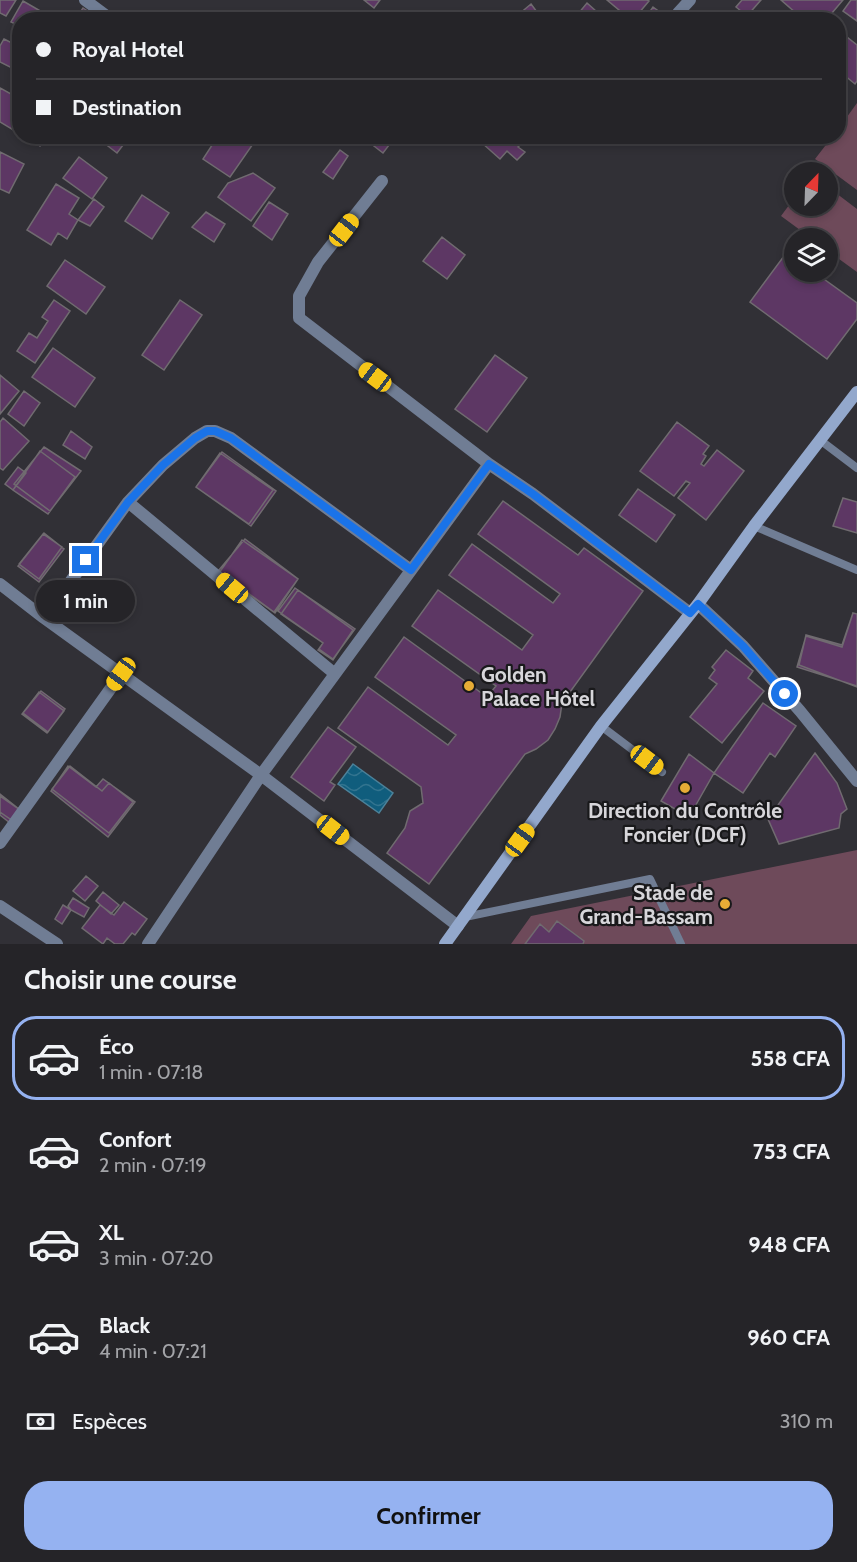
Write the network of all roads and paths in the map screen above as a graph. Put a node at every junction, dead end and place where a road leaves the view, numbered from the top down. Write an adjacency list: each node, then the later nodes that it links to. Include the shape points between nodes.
1 (85, 0): 3 (street)
2 (690, 0): 4 (street)
3 (101, 12)
4 (679, 12)
5 (382, 181): 8 (street, via 318,262 299,297 299,318)
6 (857, 392): 7 (street)
7 (820, 440): 9 (lane); 11 (street)
8 (489, 464): 12 (street); 15 (street)
9 (857, 468)
10 (128, 502): 12 (street, via 195,438 215,431 231,438); 16 (street); 18 (street)
11 (754, 526): 13 (lane); 15 (street)
12 (411, 570): 18 (street)
13 (857, 570)
14 (0, 584): 16 (street)
15 (694, 609): 19 (street); 22 (street, via 743,646)
16 (44, 618): 17 (street)
17 (121, 674): 21 (street); 23 (street)
18 (335, 674): 21 (street)
19 (602, 726): 20 (lane); 25 (street)
20 (662, 772)
21 (261, 776): 25 (street); 27 (street)
22 (857, 781)
23 (0, 843)
24 (0, 906): 26 (street)
25 (462, 921): 28 (street); 29 (lane, via 650,879)
26 (57, 944)
27 (148, 944)
28 (444, 944)
29 (681, 944)

